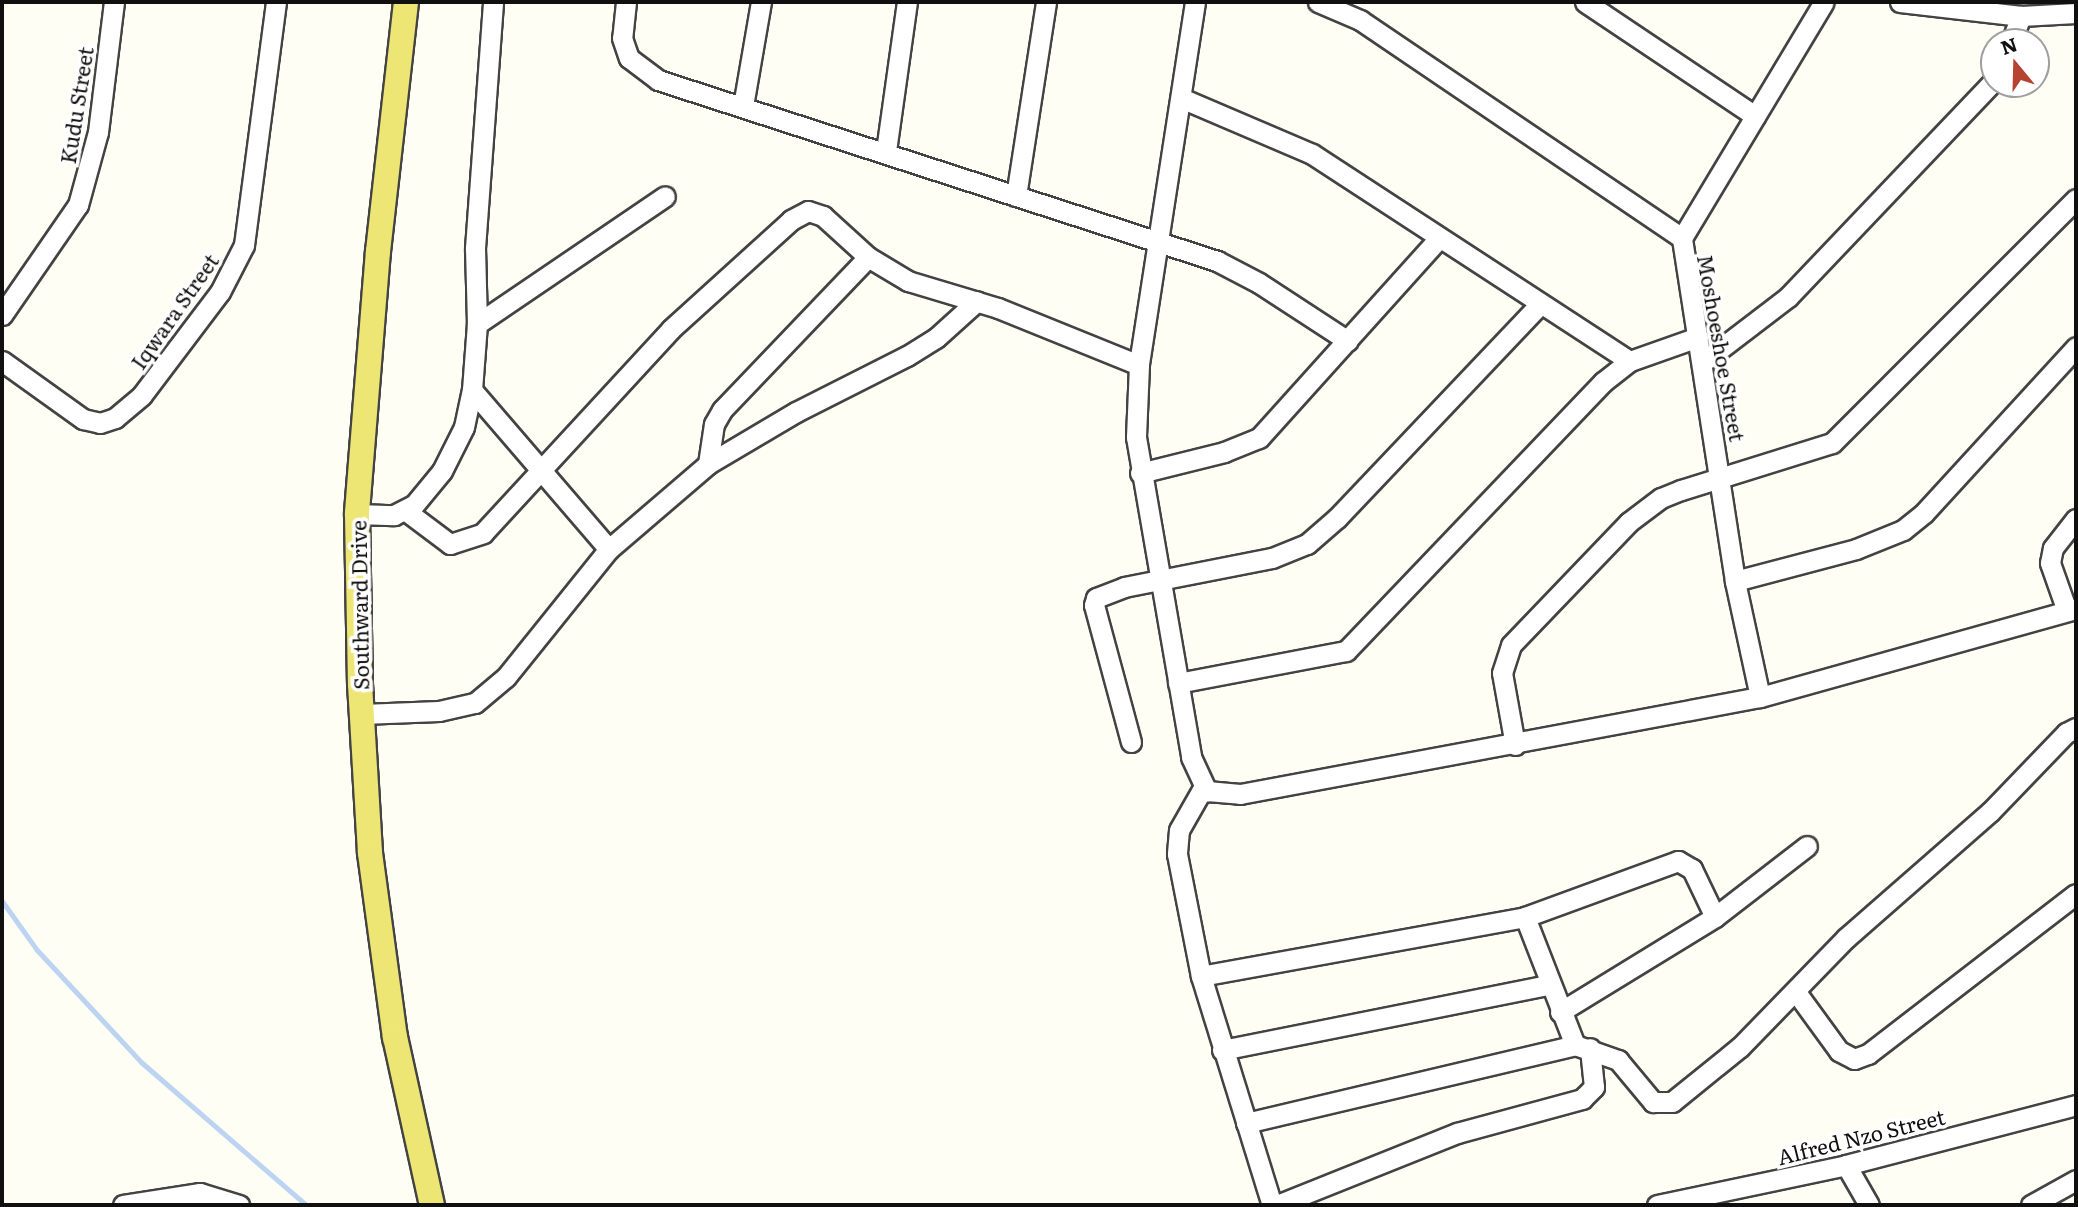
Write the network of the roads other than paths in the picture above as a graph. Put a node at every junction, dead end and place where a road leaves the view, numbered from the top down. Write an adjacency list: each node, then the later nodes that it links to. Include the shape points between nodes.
1 (114, 2): 32 (street, Kudu Street, via 98,132 78,205)
2 (275, 2): 37 (street, Iqwara Street, via 244,244 220,292 142,395 115,418 100,423 83,419)
3 (407, 2): 47 (main road, Southward Drive, via 377,250)
4 (493, 2): 33 (street, via 475,248)
5 (626, 2): 20 (street, via 622,38 629,58 643,71)
6 (761, 2): 20 (street)
7 (907, 2): 22 (street)
8 (1046, 2): 24 (street)
9 (1195, 2): 19 (street)
10 (1318, 2): 27 (street, via 1369,26)
11 (1585, 2): 21 (street)
12 (1824, 2): 21 (street, Moshoeshoe Street)
13 (1900, 2): 14 (street)
14 (1938, 5): 16 (street)
15 (2076, 13): 16 (street)
16 (2021, 16): 17 (street)
17 (2016, 28)
18 (1980, 96): 39 (street, via 1788,297)
19 (1181, 97): 26 (street, via 1312,154); 28 (street)
20 (743, 106): 22 (street)
21 (1755, 116): 27 (street, Moshoeshoe Street)
22 (886, 150): 24 (street)
23 (666, 196): 33 (street)
24 (1016, 196): 28 (street)
25 (2076, 199): 45 (street, via 1832,443)
26 (1439, 238): 31 (street); 35 (street)
27 (1682, 238): 34 (street, Moshoeshoe Street)
28 (1159, 244): 35 (street, via 1238,271); 40 (street)
29 (868, 257): 30 (street, via 932,291); 42 (street, via 722,410); 43 (street, via 823,216 808,211 799,214 671,329)
30 (977, 301): 40 (street); 42 (street, via 936,338 907,356 796,412)
31 (1539, 305): 38 (street); 51 (street, via 1307,544 1272,558)
32 (2, 316)
33 (477, 324): 41 (street)
34 (1698, 337): 38 (street); 39 (street, Moshoeshoe Street)
35 (1348, 341): 44 (street, via 1259,438 1233,450)
36 (2076, 346): 50 (street, via 1924,513 1903,530 1869,545)
37 (2, 361)
38 (1630, 361): 53 (street, via 1603,382 1346,651)
39 (1703, 362): 45 (street, Moshoeshoe Street)
40 (1139, 365): 44 (street, via 1136,437)
41 (472, 390): 43 (street); 46 (street, via 464,427 442,471)
42 (708, 464): 49 (street)
43 (543, 471): 46 (street, via 493,525 461,543 438,538); 49 (street)
44 (1140, 473): 51 (street)
45 (1722, 478): 50 (street, Moshoeshoe Street); 58 (street, via 1681,490 1644,509 1521,632 1502,673)
46 (406, 511): 47 (street)
47 (357, 514): 55 (main road, Southward Drive)
48 (2076, 519): 52 (street, via 2053,548 2050,562)
49 (608, 549): 55 (street, via 506,677 475,703 439,711)
50 (1735, 581): 54 (street, Moshoeshoe Street)
51 (1158, 582): 53 (street); 57 (street, via 1105,592 1094,605)
52 (2072, 610): 54 (street)
53 (1178, 683): 59 (street, via 1191,757)
54 (1760, 697): 58 (street)
55 (362, 714): 77 (main road, Southward Drive, via 370,853 395,1037)
56 (2076, 728): 66 (street, via 1990,812 1846,938)
57 (1131, 741)
58 (1515, 745): 59 (street, via 1240,794 1218,794)
59 (1203, 788): 64 (street, via 1176,841)
60 (1807, 846): 63 (street)
61 (2076, 894): 66 (street, via 1868,1054 1854,1059 1839,1052)
62 (1525, 917): 63 (street, via 1684,861); 64 (street); 65 (street)
63 (1715, 917): 67 (street)
64 (1201, 976): 69 (street)
65 (1548, 985): 67 (street); 69 (street)
66 (1796, 992): 68 (street, via 1740,1047 1665,1105 1648,1097 1618,1060)
67 (1560, 1012): 68 (street)
68 (1582, 1047): 71 (street); 78 (street, via 1594,1087 1582,1098 1457,1133)
69 (1222, 1050): 71 (street)
70 (2076, 1105): 72 (street, Alfred Nzo Street)
71 (1246, 1123): 78 (street)
72 (1846, 1166): 74 (street, Alfred Nzo Street); 79 (street)
73 (2076, 1180): 80 (street)
74 (1667, 1204)
75 (127, 1205): 76 (street, via 200,1193)
76 (239, 1205)
77 (432, 1205)
78 (1275, 1205)
79 (1870, 1205)
80 (2031, 1205)

